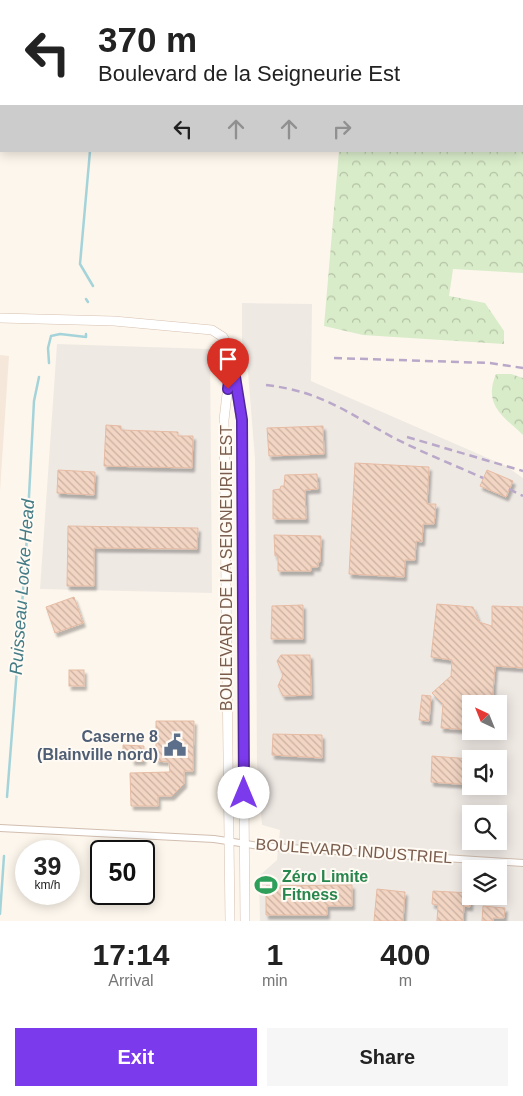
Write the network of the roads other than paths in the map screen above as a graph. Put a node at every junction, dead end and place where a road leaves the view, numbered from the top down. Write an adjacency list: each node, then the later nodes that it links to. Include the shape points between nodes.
1 (0, 318): 2 (main road, via 204,328 223,337)
2 (232, 358): 3 (main road, BOULEVARD DE LA SEIGNEURIE EST, via 224,420); 4 (main road, BOULEVARD DE LA SEIGNEURIE EST, via 242,420)
3 (225, 484): 4 (main road); 6 (main road, BOULEVARD DE LA SEIGNEURIE EST)
4 (242, 484): 5 (main road, BOULEVARD DE LA SEIGNEURIE EST)
5 (242, 589): 6 (main road); 8 (main road, BOULEVARD DE LA SEIGNEURIE EST)
6 (226, 590): 7 (main road, BOULEVARD DE LA SEIGNEURIE EST)
7 (226, 619): 8 (main road); 9 (main road, BOULEVARD DE LA SEIGNEURIE EST)
8 (243, 619): 10 (main road, BOULEVARD DE LA SEIGNEURIE EST)
9 (226, 684): 10 (main road); 11 (main road, BOULEVARD DE LA SEIGNEURIE EST)
10 (243, 684): 12 (main road, BOULEVARD DE LA SEIGNEURIE EST)
11 (226, 709): 12 (main road); 14 (main road, BOULEVARD DE LA SEIGNEURIE EST)
12 (244, 709): 15 (main road, BOULEVARD DE LA SEIGNEURIE EST)
13 (0, 828): 14 (street, BOULEVARD INDUSTRIEL)
14 (228, 841): 15 (street, BOULEVARD INDUSTRIEL); 17 (main road, BOULEVARD DE LA SEIGNEURIE EST)
15 (245, 844): 16 (street, BOULEVARD INDUSTRIEL); 18 (main road, BOULEVARD DE LA SEIGNEURIE EST)
16 (523, 863)
17 (230, 921)
18 (245, 921)

